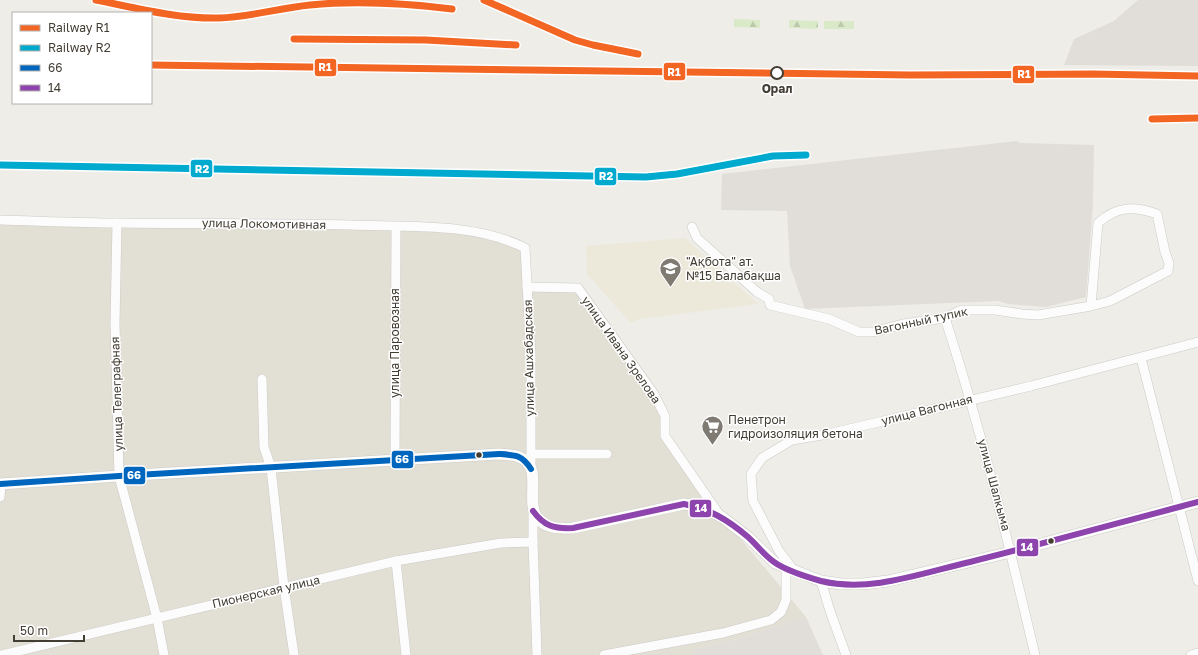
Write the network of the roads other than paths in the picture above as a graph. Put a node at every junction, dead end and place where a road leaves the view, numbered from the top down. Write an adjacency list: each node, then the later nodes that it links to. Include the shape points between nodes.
1 (0, 220): 2 (street, улица Локомотивная)
2 (117, 223): 3 (street, улица Локомотивная, via 259,222); 18 (street, улица Телеграфная, via 115,324)
3 (396, 227): 5 (street, улица Локомотивная, via 469,230 509,240); 15 (street, улица Паровозная)
4 (692, 227): 8 (street, Вагонный тупик, via 697,238 757,292 769,299 770,305 829,319 859,332 873,332 903,324)
5 (525, 248): 6 (street, улица Ашхабадская)
6 (527, 287): 13 (street, улица Ашхабадская, via 531,356); 24 (street, улица Ивана Зрелова, via 578,288 654,394 665,416 665,436)
7 (1090, 306): 7 (street, Вагонный тупик, via 1098,223 1109,213 1122,208 1157,214 1169,263 1168,271 1110,301); 8 (street, Вагонный тупик, via 1038,315 996,310 961,310)
8 (945, 318): 12 (street, улица Шалкыма)
9 (1198, 342): 10 (street, улица Вагонная)
10 (1140, 358): 12 (street, улица Вагонная); 22 (street)
11 (262, 379): 16 (street, via 264,447)
12 (971, 399): 26 (street, улица Шалкыма); 28 (street, улица Вагонная, via 828,434 792,440 762,458 751,474 752,501)
13 (531, 454): 14 (street); 17 (street, улица Ашхабадская)
14 (607, 454)
15 (395, 460): 16 (street); 17 (street, via 515,455 525,459)
16 (271, 468): 18 (street); 31 (street)
17 (531, 469): 23 (street)
18 (119, 476): 19 (street); 32 (street, улица Телеграфная)
19 (0, 484): 20 (street)
20 (0, 497)
21 (1198, 502): 22 (street, улица Ивана Зрелова)
22 (1179, 507): 26 (street, улица Ивана Зрелова); 30 (street)
23 (533, 511): 24 (street, улица Ивана Зрелова, via 544,523 558,529 684,504 703,507); 25 (street)
24 (722, 517): 28 (street, улица Ивана Зрелова, via 775,563)
25 (533, 542): 27 (street, Пионерская улица, via 501,543); 38 (street)
26 (1011, 552): 29 (street, улица Ивана Зрелова, via 888,581 848,584); 41 (street, улица Шалкыма)
27 (396, 561): 31 (street, Пионерская улица); 37 (street)
28 (791, 570): 29 (street, улица Ивана Зрелова); 39 (street, via 786,600 781,612 771,620 723,633)
29 (821, 581): 40 (street)
30 (1198, 581)
31 (284, 587): 32 (street, Пионерская улица); 36 (street)
32 (157, 618): 34 (street, Пионерская улица); 35 (street, улица Телеграфная)
33 (1198, 653): 42 (street)
34 (2, 655)
35 (164, 655)
36 (294, 655)
37 (406, 655)
38 (537, 655)
39 (604, 655)
40 (846, 655)
41 (1035, 655)
42 (1191, 655)

